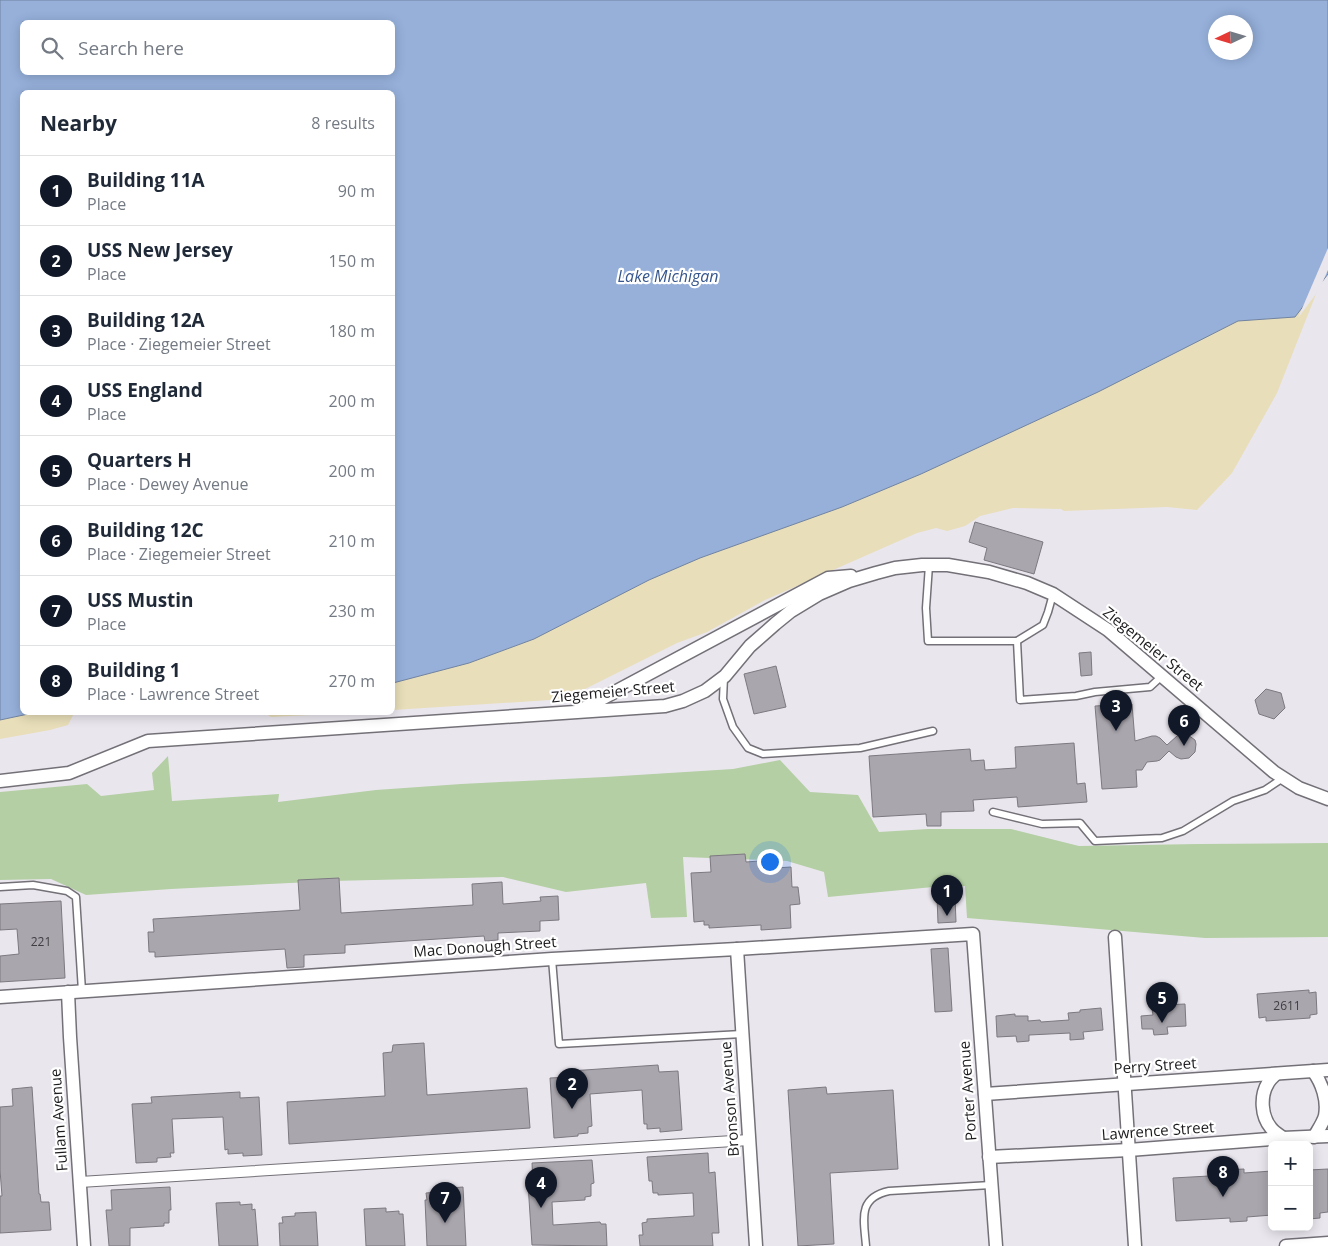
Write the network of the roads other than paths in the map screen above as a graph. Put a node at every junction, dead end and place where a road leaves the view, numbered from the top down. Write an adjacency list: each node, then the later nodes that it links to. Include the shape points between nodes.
1 (929, 565): 2 (street, Ziegemeier Street); 3 (street, Ziegemeier Street, via 989,572); 4 (lane, via 928,641)
2 (876, 573): 5 (street, Ziegemeier Street, via 820,594 792,611 750,646); 7 (street, via 828,578)
3 (1053, 594): 4 (lane, via 1043,625); 6 (street, Ziegemeier Street, via 1108,630)
4 (1017, 641): 6 (lane, via 1020,700 1150,687)
5 (725, 676): 7 (street, Ziegemeier Street, via 705,691 665,706); 8 (lane, via 723,700 733,727 748,748 763,754 860,748)
6 (1162, 676): 9 (street, Ziegemeier Street)
7 (577, 712): 10 (street, Ziegemeier Street, via 148,741 68,774)
8 (933, 730)
9 (1283, 778): 11 (street, Ziegemeier Street); 12 (lane, via 1265,790 1223,806 1184,831 1162,838 1095,841 1080,823 1042,824)
10 (0, 781)
11 (1328, 799)
12 (993, 812)
13 (0, 887): 19 (lane, via 33,885 67,891 76,897)
14 (973, 934): 16 (street, Mac Donough Street); 26 (street, Porter Avenue)
15 (1115, 937): 25 (street)
16 (737, 949): 17 (street, Mac Donough Street); 21 (street, Bronson Avenue)
17 (552, 959): 19 (street, Mac Donough Street); 21 (lane, via 559,1044)
18 (68, 992): 19 (street, Mac Donough Street); 20 (street, Mac Donough Street); 33 (street, Fullam Avenue)
19 (82, 992)
20 (0, 997)
21 (742, 1034): 30 (street, Bronson Avenue)
22 (1328, 1070): 23 (street, Perry Street)
23 (1313, 1071): 24 (street, Perry Street); 28 (street, via 1321,1081 1327,1104 1326,1114)
24 (1276, 1074): 25 (street, Perry Street); 29 (street, via 1268,1083 1263,1106 1271,1128)
25 (1125, 1085): 26 (street, Perry Street); 31 (street)
26 (985, 1094): 32 (street, Porter Avenue)
27 (1328, 1136): 28 (street, Lawrence Street)
28 (1314, 1137): 29 (street, Lawrence Street)
29 (1283, 1138): 31 (street, Lawrence Street)
30 (749, 1140): 33 (street); 37 (street, Bronson Avenue)
31 (1129, 1150): 32 (street, Lawrence Street); 40 (street)
32 (989, 1157): 34 (street, Porter Avenue)
33 (80, 1182): 36 (street, Fullam Avenue)
34 (991, 1185): 38 (lane, via 878,1193 865,1208); 39 (street, Porter Avenue)
35 (1328, 1243): 41 (street)
36 (84, 1246)
37 (756, 1246)
38 (866, 1246)
39 (996, 1246)
40 (1135, 1246)
41 (1286, 1246)

